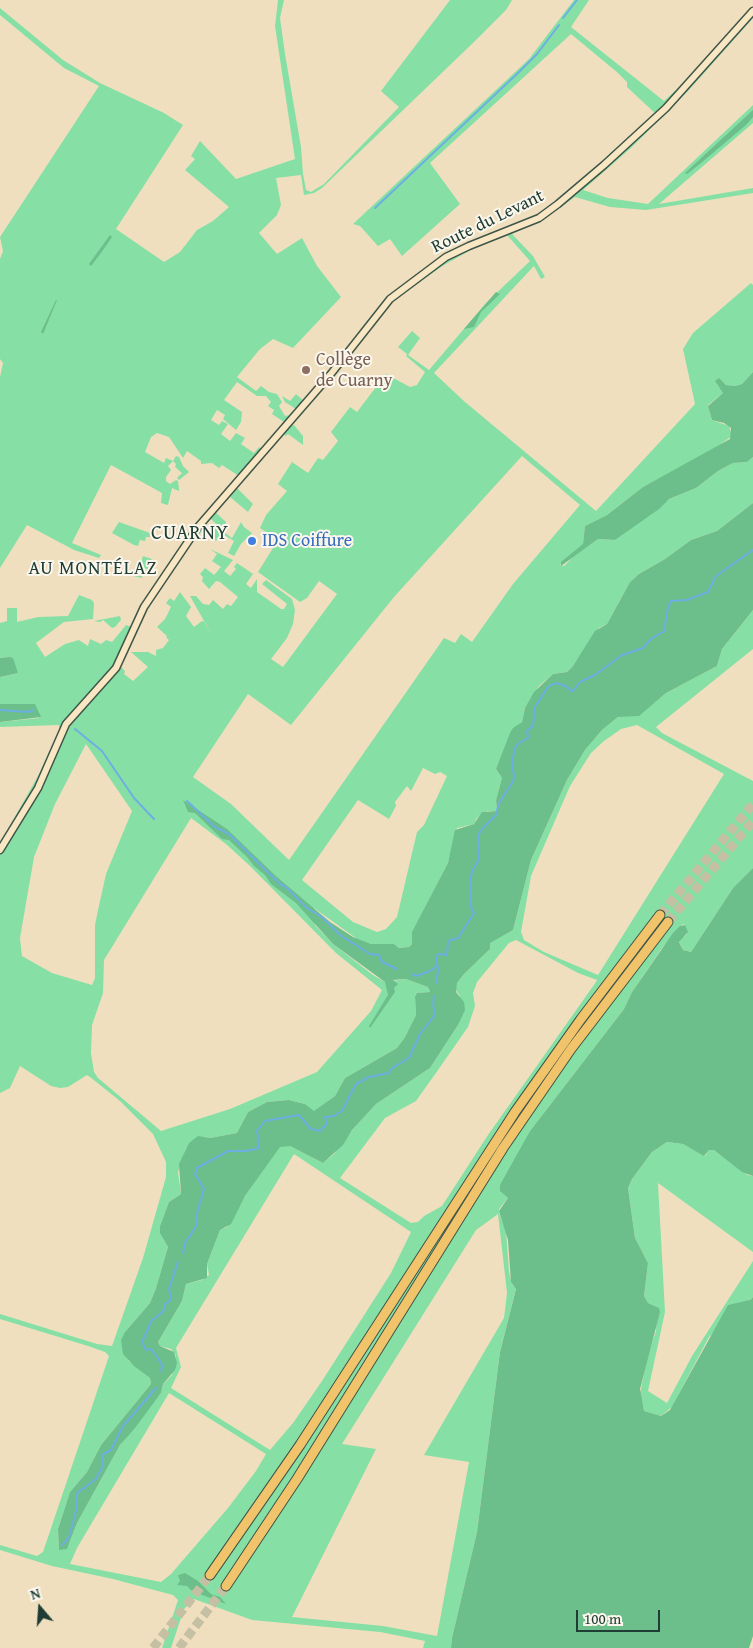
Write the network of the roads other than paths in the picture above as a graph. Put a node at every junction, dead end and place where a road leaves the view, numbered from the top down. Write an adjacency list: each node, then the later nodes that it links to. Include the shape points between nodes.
1 (753, 12): 2 (street, Route du Levant, via 642,131 558,204 540,218 446,257 399,290 208,513 144,608 116,668 66,724 38,788)
2 (0, 850)
3 (660, 915): 5 (highway, via 524,1099 300,1445)
4 (668, 922): 6 (highway, via 571,1049 503,1148 297,1479)
5 (210, 1575)
6 (226, 1586)

